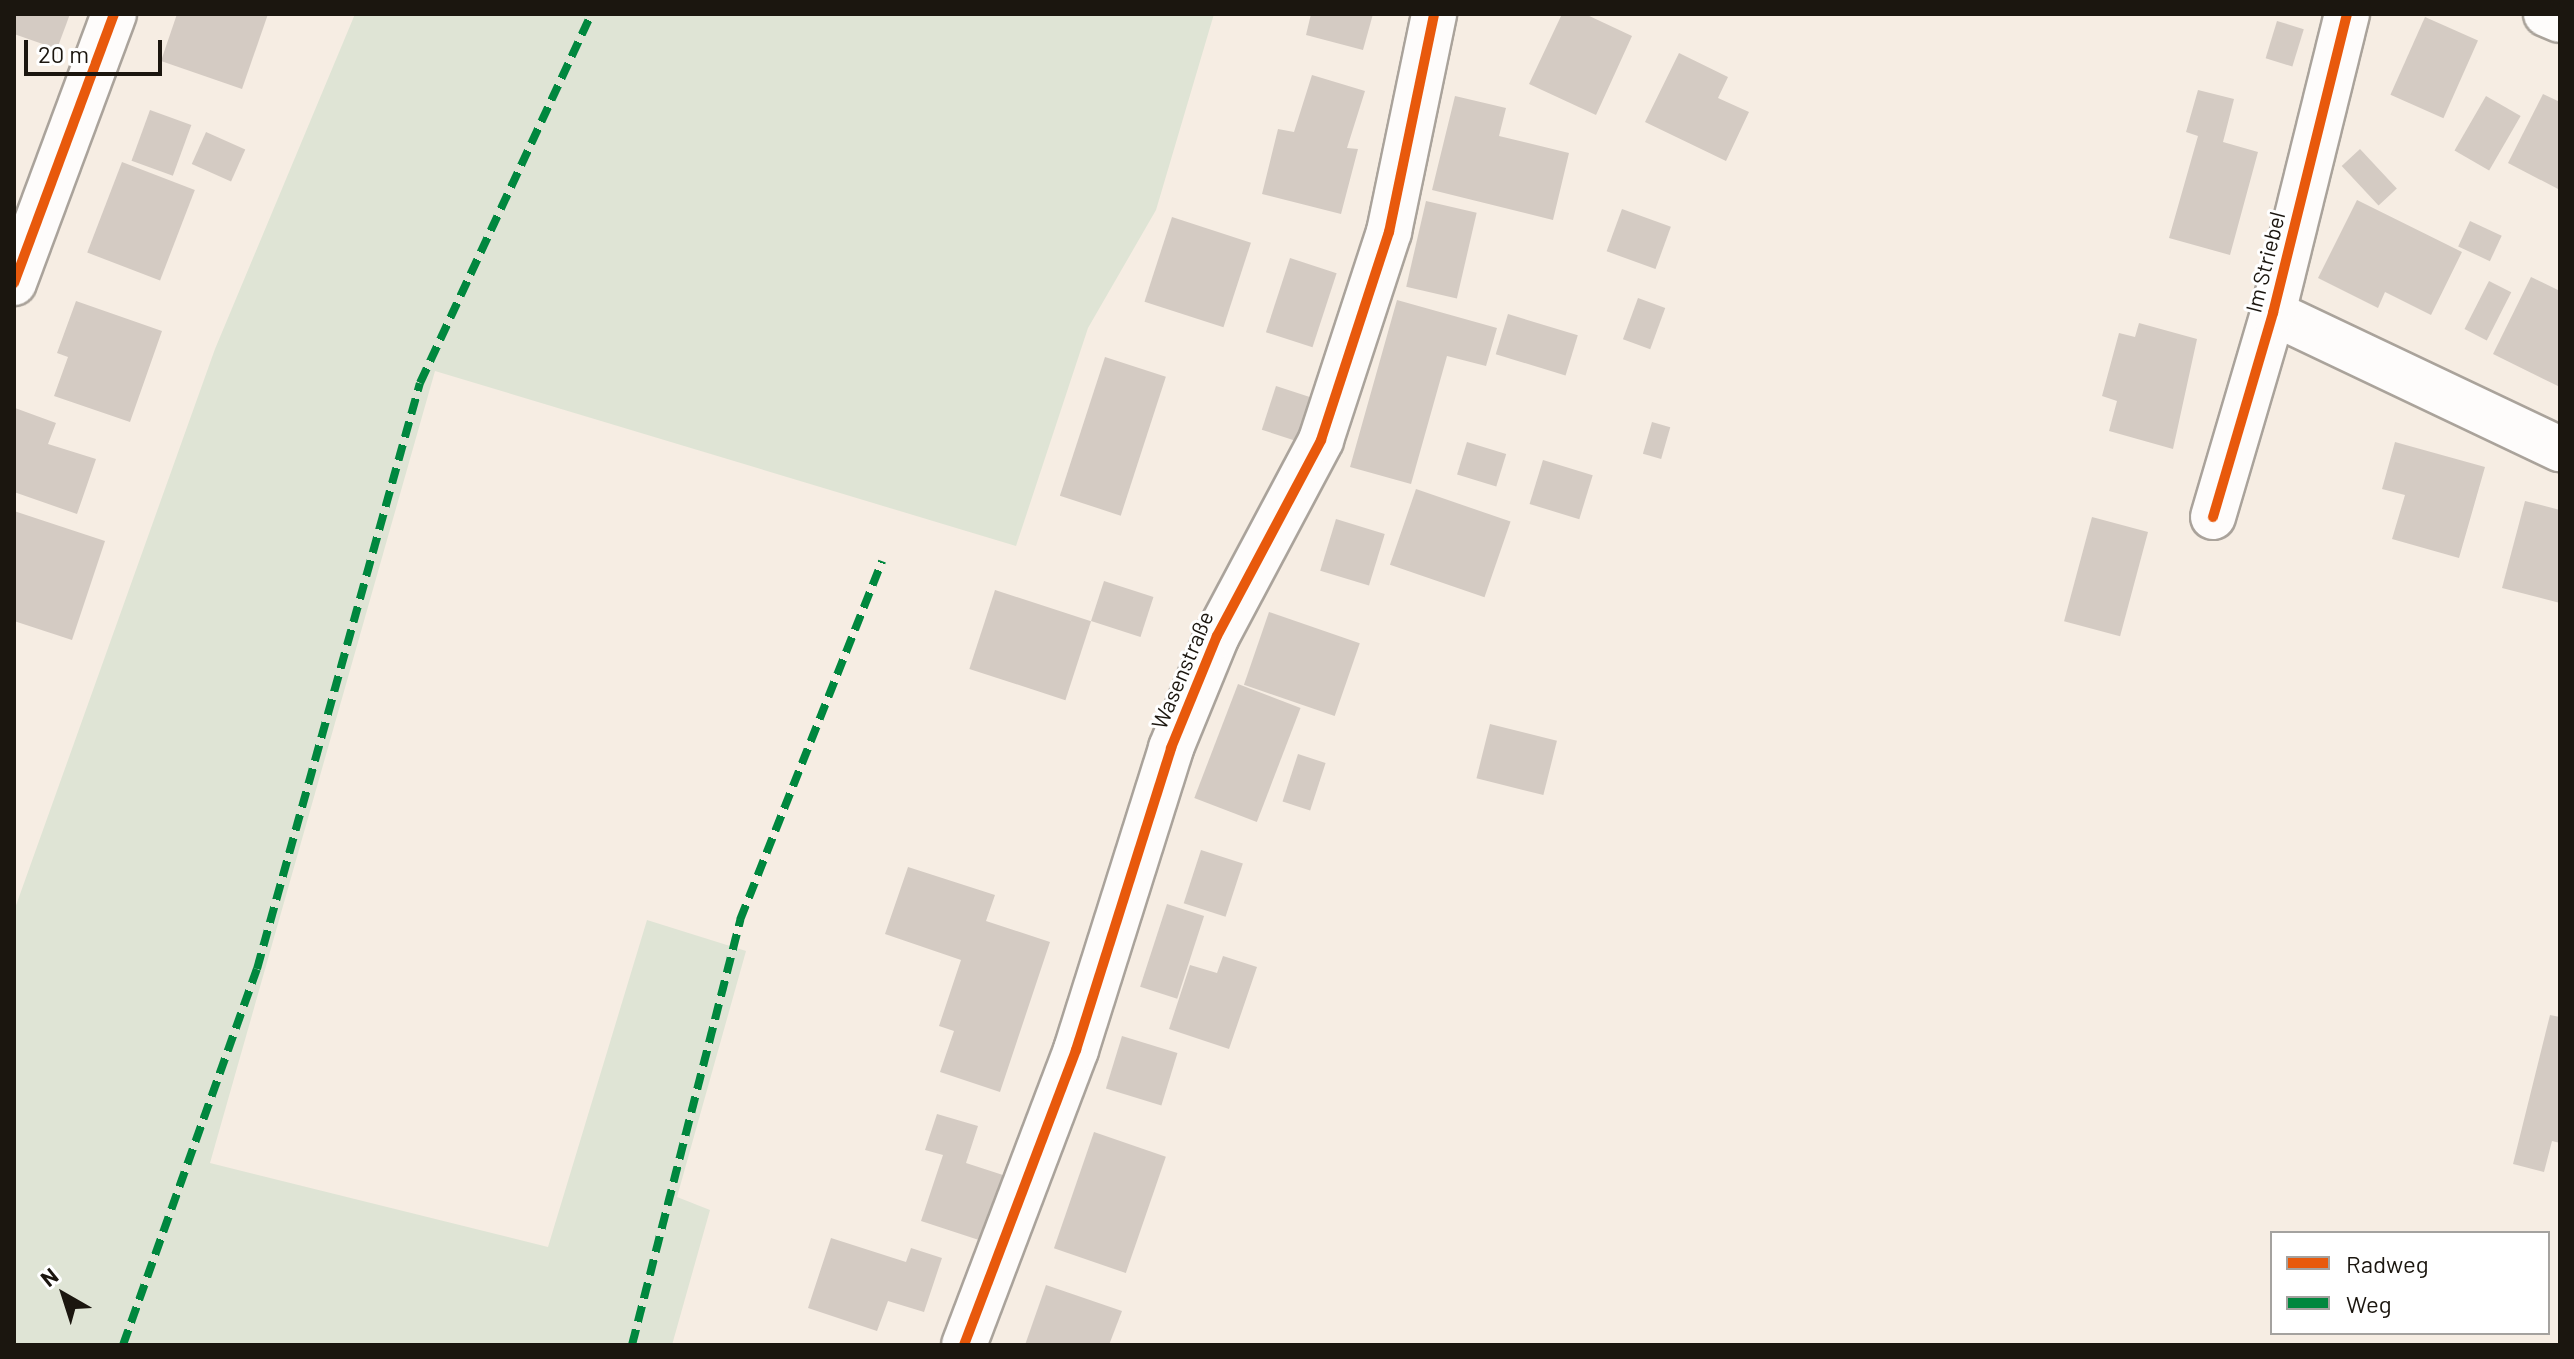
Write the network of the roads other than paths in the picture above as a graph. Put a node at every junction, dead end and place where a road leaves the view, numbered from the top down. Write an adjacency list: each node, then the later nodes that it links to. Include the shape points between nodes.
1 (114, 14): 6 (street)
2 (1434, 14): 10 (street, Wasenstraße, via 1389,232 1321,440 1217,636 1171,748 1076,1050)
3 (2347, 14): 7 (street, Im Striebel)
4 (2546, 14): 5 (street)
5 (2560, 20)
6 (14, 283)
7 (2273, 313): 8 (street, Im Striebel); 9 (street, Im Striebel)
8 (2560, 449)
9 (2213, 517)
10 (964, 1345)

